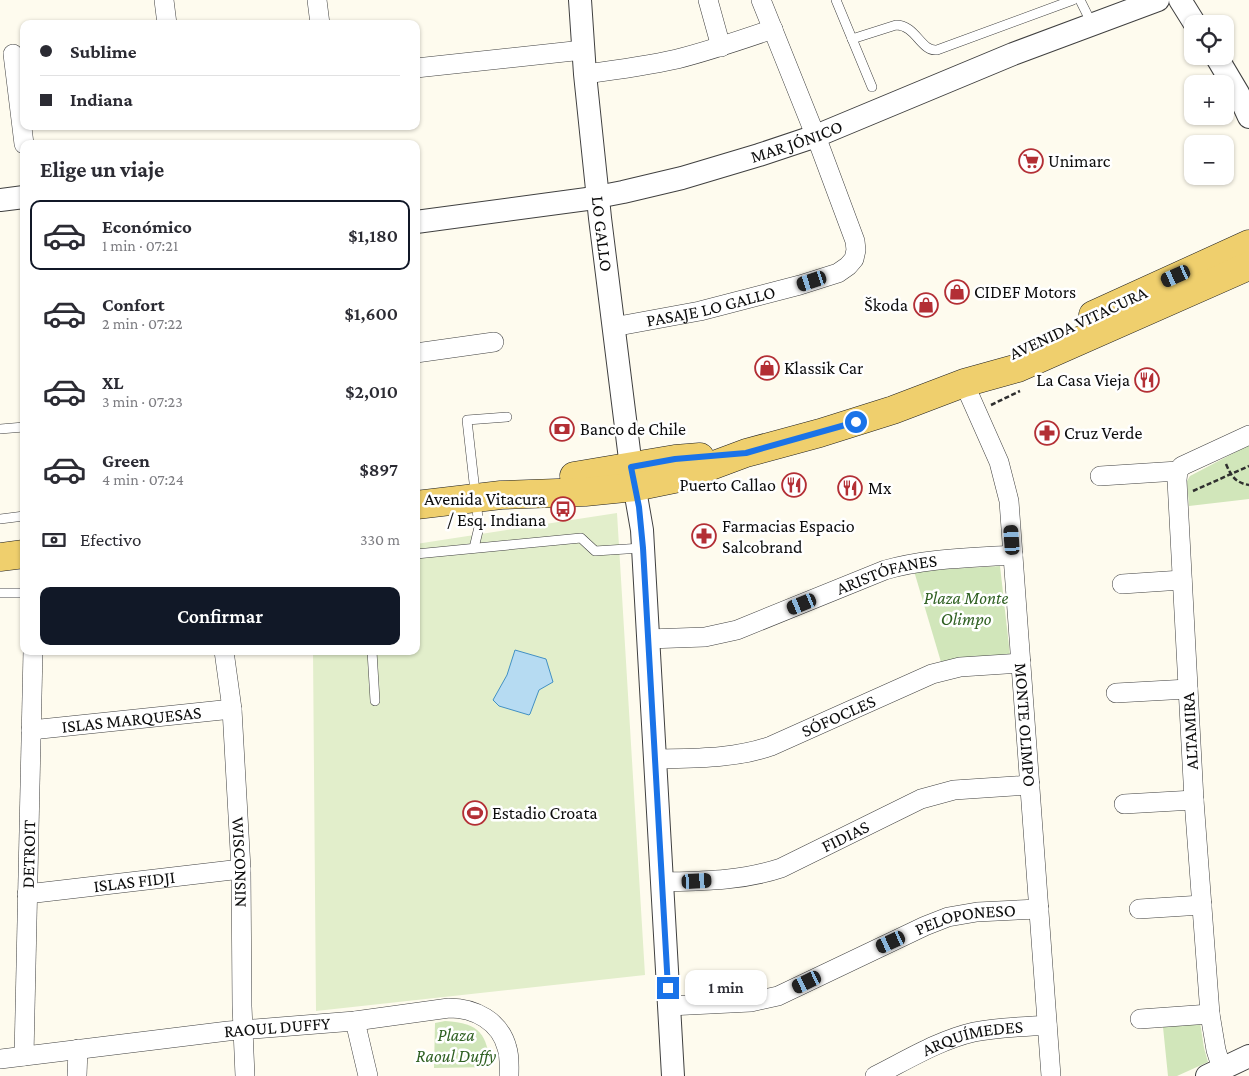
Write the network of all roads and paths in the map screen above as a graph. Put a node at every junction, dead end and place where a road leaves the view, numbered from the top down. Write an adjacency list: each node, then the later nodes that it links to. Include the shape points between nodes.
1 (164, 0): 12 (street)
2 (317, 0): 13 (street)
3 (580, 0): 18 (street, LO GALLO)
4 (708, 0): 17 (street)
5 (761, 0): 15 (street, PASAJE LO GALLO)
6 (836, 0): 16 (lane)
7 (1073, 0): 16 (lane, via 937,50 927,48 903,25)
8 (1080, 0): 14 (lane)
9 (1158, 0): 14 (street, MAR JÓNICO)
10 (1180, 0): 11 (street)
11 (1189, 15)
12 (166, 20)
13 (320, 20)
14 (1092, 24): 26 (street, MAR JÓNICO)
15 (773, 29): 17 (street); 26 (street, PASAJE LO GALLO)
16 (852, 39): 23 (lane)
17 (721, 47): 22 (street, via 667,61)
18 (583, 50): 21 (street); 22 (street, LO GALLO)
19 (12, 54): 25 (street)
20 (1222, 65): 24 (street)
21 (420, 68)
22 (585, 74): 27 (street, LO GALLO)
23 (872, 87)
24 (1248, 113)
25 (20, 114)
26 (816, 136): 27 (street, MAR JÓNICO, via 682,178); 33 (street, PASAJE LO GALLO, via 855,241 854,258 848,266 838,273 800,285 700,311)
27 (598, 196): 30 (street, MAR JÓNICO); 33 (street, LO GALLO)
28 (20, 198): 29 (street)
29 (0, 200)
30 (420, 221)
31 (1249, 244): 36 (main road, AVENIDA VITACURA, via 1013,351)
32 (1249, 266): 36 (main road, AVENIDA VITACURA, via 1031,362)
33 (613, 327): 46 (street, LO GALLO)
34 (494, 342): 35 (street)
35 (420, 352)
36 (964, 383): 46 (main road, AVENIDA VITACURA, via 820,433 746,453 675,459); 57 (street, MONTE OLIMPO, via 1004,478)
37 (507, 417): 49 (lane, via 467,420)
38 (20, 427): 39 (lane)
39 (0, 429)
40 (1249, 434): 41 (street)
41 (1219, 448): 43 (street, via 1192,460); 44 (path)
42 (1249, 466): 44 (path)
43 (1178, 471): 45 (street); 48 (street, ALTAMIRA)
44 (1231, 474): 47 (path, via 1241,484); 48 (path)
45 (1100, 476)
46 (633, 477): 49 (main road, AVENIDA VITACURA, via 560,478); 54 (street, LO GALLO)
47 (1249, 486)
48 (1177, 495): 59 (street, ALTAMIRA)
49 (489, 496): 50 (main road, AVENIDA VITACURA); 53 (lane)
50 (420, 505)
51 (20, 516): 52 (lane)
52 (0, 519)
53 (474, 548): 54 (lane, via 580,538 595,551); 56 (lane)
54 (643, 548): 63 (street, LO GALLO)
55 (20, 554): 58 (main road)
56 (420, 554)
57 (1013, 556): 63 (street, ARISTÓFANES, via 903,565 737,630 705,637); 67 (street, MONTE OLIMPO)
58 (0, 557)
59 (1182, 580): 60 (street); 68 (street, ALTAMIRA)
60 (1122, 584)
61 (0, 593): 62 (lane)
62 (20, 593)
63 (648, 639): 73 (street, LO GALLO)
64 (33, 655): 72 (street, DETROIT)
65 (225, 655): 71 (street, WISCONSIN)
66 (372, 655): 70 (lane)
67 (1021, 663): 73 (street, SÓFOCLES, via 960,667 932,674 757,751); 74 (street, MONTE OLIMPO)
68 (1188, 688): 69 (street); 75 (street, ALTAMIRA)
69 (1116, 693)
70 (375, 701)
71 (232, 708): 72 (street, ISLAS MARQUESAS); 77 (street, WISCONSIN)
72 (32, 730): 79 (street, DETROIT)
73 (655, 760): 78 (street, LO GALLO)
74 (1030, 785): 78 (street, FIDIAS, via 954,790 929,796 763,874); 81 (street, MONTE OLIMPO)
75 (1194, 800): 76 (street); 80 (street, ALTAMIRA)
76 (1124, 804)
77 (242, 869): 79 (street, ISLAS FIDJI); 88 (street, WISCONSIN)
78 (662, 882): 83 (street, LO GALLO)
79 (26, 894): 90 (street, DETROIT)
80 (1202, 905): 82 (street); 84 (street, ALTAMIRA)
81 (1039, 909): 83 (street, PELOPONESO, via 962,914 942,919 764,1000); 87 (street, MONTE OLIMPO)
82 (1139, 909)
83 (669, 1006): 98 (street, LO GALLO)
84 (1210, 1014): 85 (street); 93 (street, ALTAMIRA, via 1216,1050)
85 (1140, 1019)
86 (355, 1021): 88 (street, RAOUL DUFFY); 96 (street); 97 (street, RAOUL DUFFY, via 449,1008 470,1010 488,1020 501,1033 508,1050)
87 (1047, 1025): 99 (street, ARQUÍMEDES, via 974,1032 935,1046); 100 (street, MONTE OLIMPO)
88 (243, 1029): 89 (street, RAOUL DUFFY); 95 (street, WISCONSIN)
89 (78, 1049): 90 (street, RAOUL DUFFY); 94 (street)
90 (24, 1056): 92 (street, RAOUL DUFFY)
91 (1249, 1056): 93 (street)
92 (0, 1059)
93 (1215, 1072)
94 (77, 1076)
95 (246, 1076)
96 (368, 1076)
97 (510, 1076)
98 (673, 1076)
99 (875, 1076)
100 (1051, 1076)

